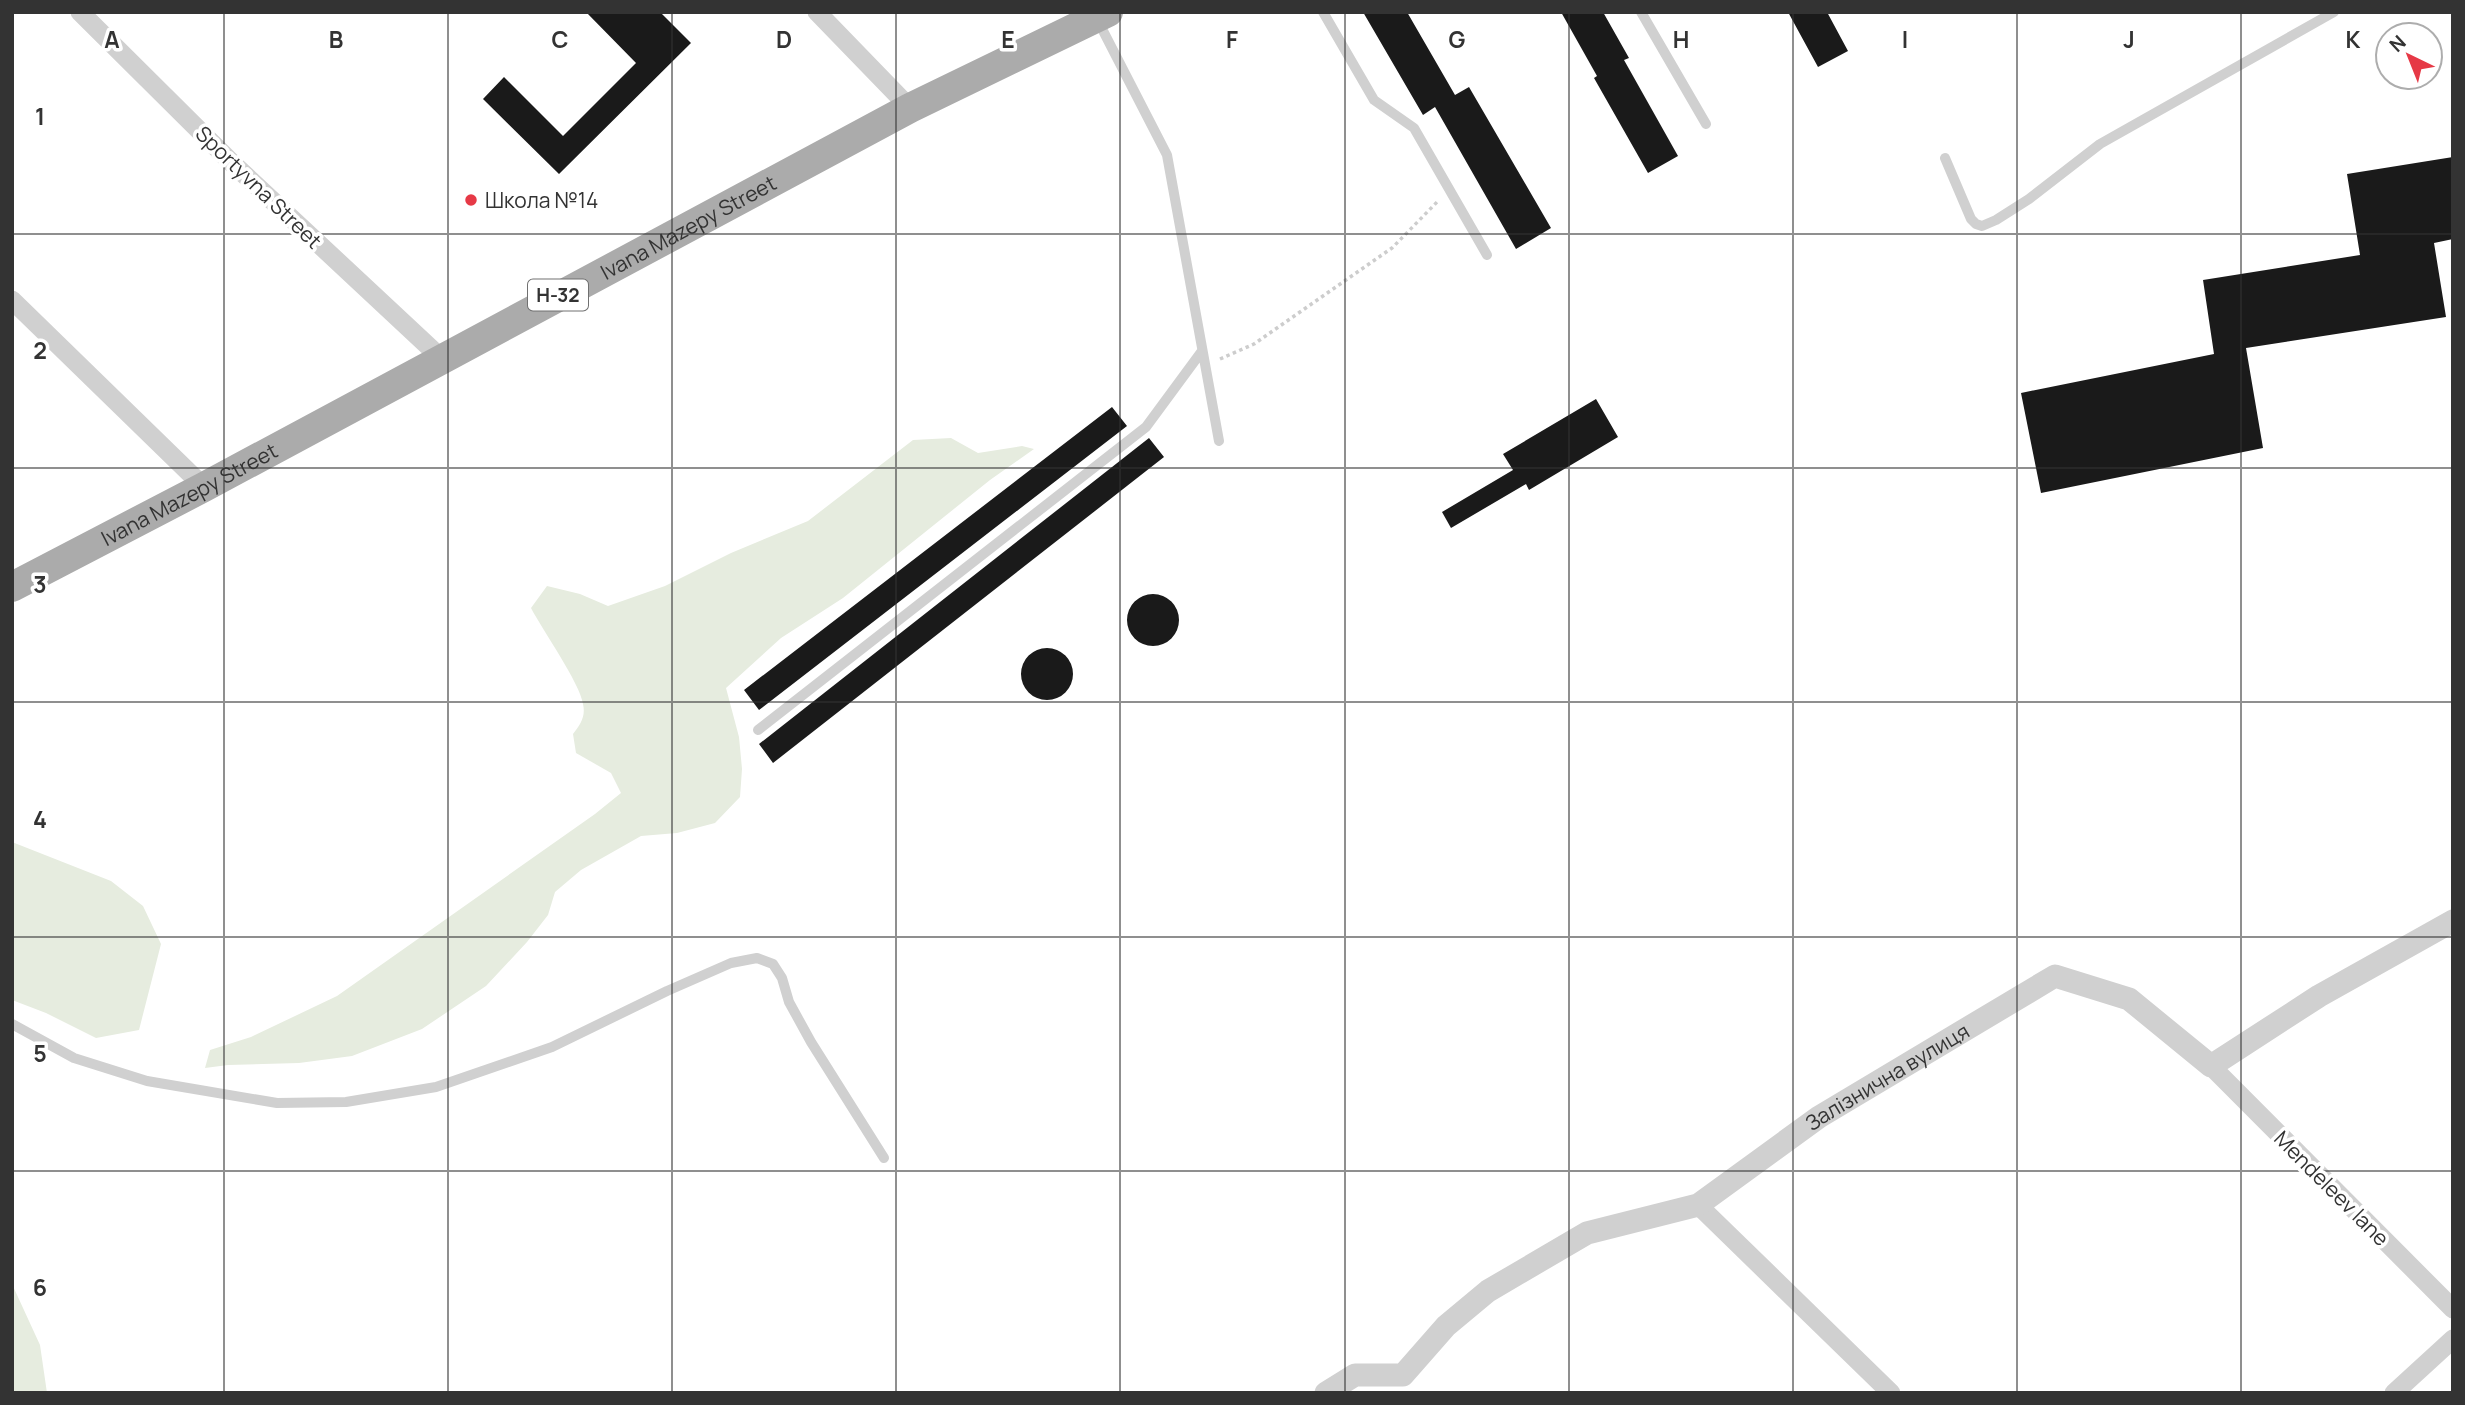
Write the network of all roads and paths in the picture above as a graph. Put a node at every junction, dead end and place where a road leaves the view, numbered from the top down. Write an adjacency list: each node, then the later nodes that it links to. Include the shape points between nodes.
1 (80, 12): 14 (street, Sportyvna Street, via 231,162)
2 (817, 12): 7 (street)
3 (1323, 12): 10 (lane, via 1374,100 1414,128)
4 (1641, 12): 8 (lane)
5 (2334, 12): 9 (lane, via 2100,144 2029,198 1982,226 1971,219)
6 (1102, 15): 7 (main road, Ivana Mazepy Street / Н-32); 13 (lane, via 1167,155)
7 (910, 108): 14 (main road, Ivana Mazepy Street / Н-32)
8 (1706, 124)
9 (1945, 158)
10 (1450, 190): 11 (lane); 15 (path, via 1392,248 1254,344)
11 (1487, 255)
12 (12, 300): 17 (street)
13 (1202, 351): 15 (lane); 19 (lane, via 1146,427)
14 (441, 358): 17 (main road, Ivana Mazepy Street / Н-32)
15 (1205, 365): 16 (lane)
16 (1219, 442)
17 (204, 487): 18 (main road, Ivana Mazepy Street / Н-32)
18 (12, 587)
19 (758, 730)
20 (2453, 922): 22 (street, via 2319,996)
21 (12, 1024): 23 (lane, via 74,1058 147,1081 277,1103 346,1102 436,1087 552,1047 731,963 757,958 773,964 782,978 789,1002 811,1042)
22 (2211, 1066): 24 (street, Залізнична вулиця, via 2129,999 2055,976 1819,1117); 25 (street, Mendeleev lane)
23 (884, 1158)
24 (1698, 1205): 27 (street, Залізнична вулиця, via 1587,1233 1488,1291 1446,1326); 29 (street)
25 (2453, 1310)
26 (2453, 1339): 30 (street)
27 (1404, 1384): 28 (street, Залізнична вулиця, via 1355,1375)
28 (1325, 1393)
29 (1891, 1393)
30 (2394, 1393)

